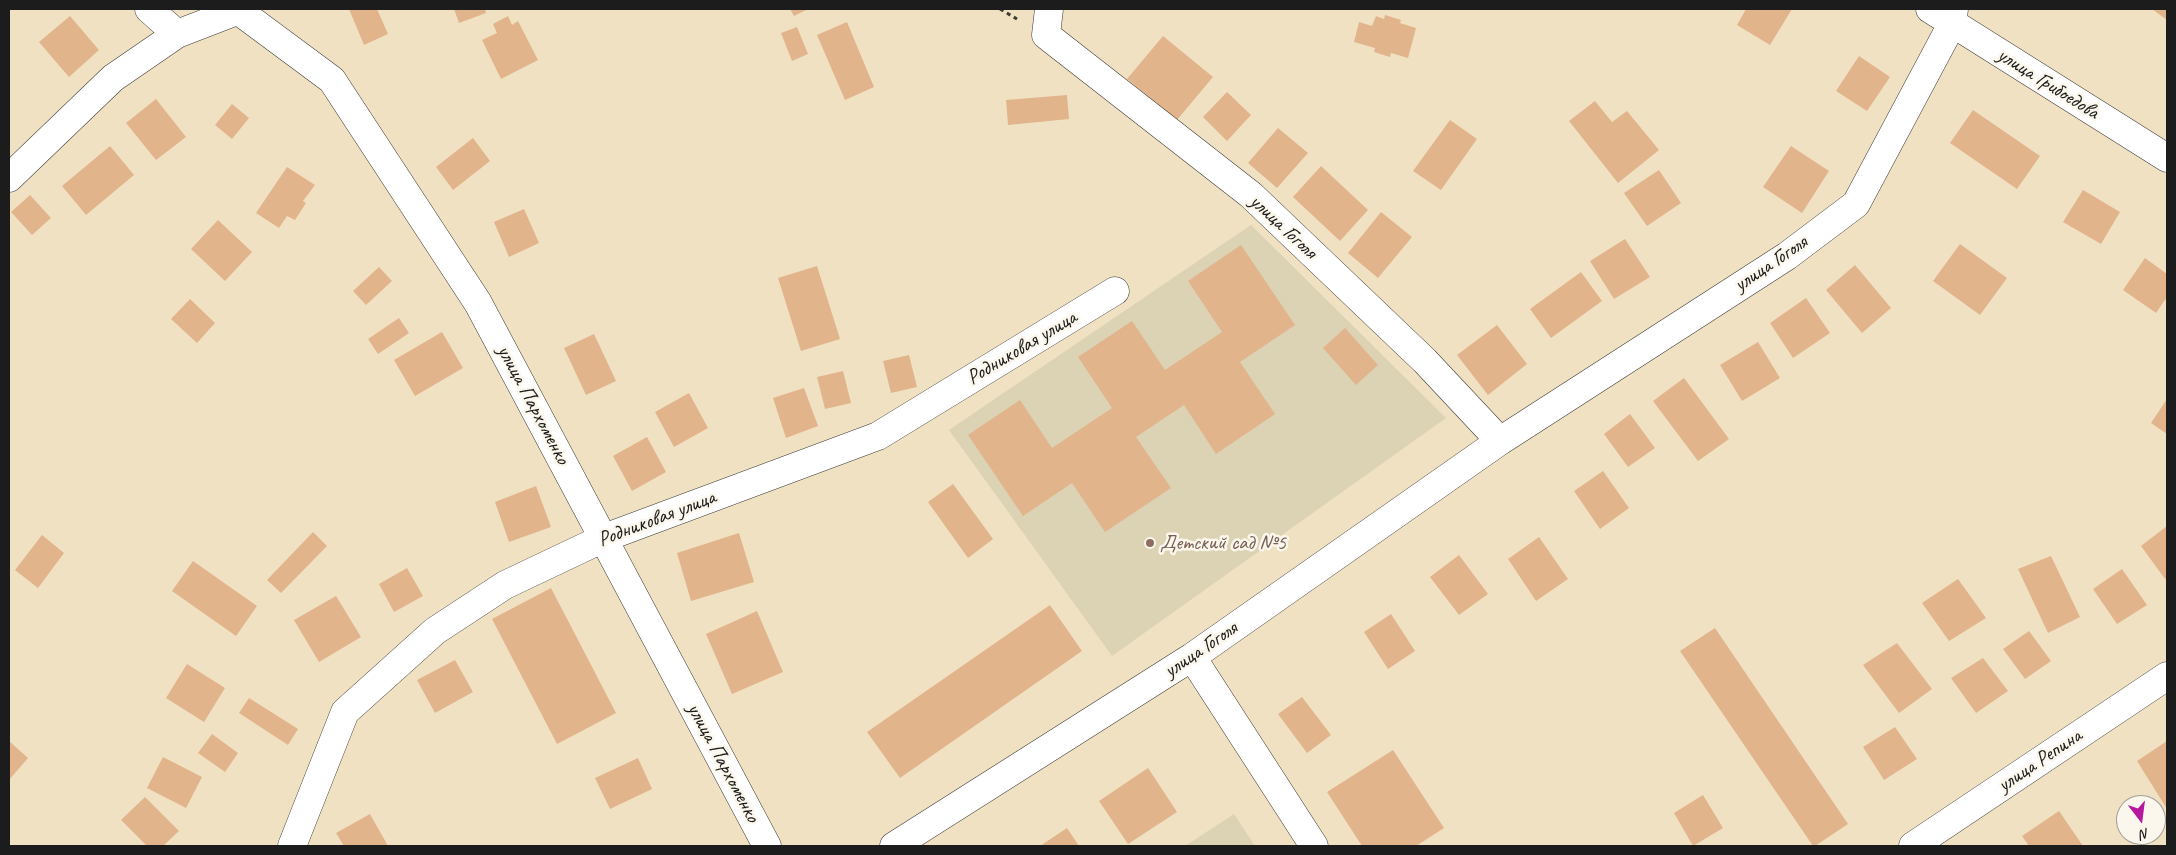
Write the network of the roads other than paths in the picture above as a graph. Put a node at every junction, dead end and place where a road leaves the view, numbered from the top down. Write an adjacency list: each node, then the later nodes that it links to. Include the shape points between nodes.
1 (149, 9): 5 (street)
2 (1049, 9): 9 (street, улица Гоголя, via 1046,35 1251,195 1425,361)
3 (240, 10): 5 (street); 10 (street, улица Пархоменко, via 332,80 478,303)
4 (1946, 14): 6 (street, улица Грибоедова); 9 (street, улица Гоголя, via 1856,204 1787,256)
5 (177, 34): 7 (street, via 113,78)
6 (2167, 158)
7 (9, 178)
8 (1115, 291): 10 (street, Родниковая улица, via 878,436)
9 (1500, 441): 11 (street, улица Гоголя)
10 (604, 538): 13 (street, Родниковая улица, via 505,585 434,631 345,712); 14 (street, улица Пархоменко)
11 (1192, 657): 15 (street, улица Гоголя); 16 (street)
12 (2167, 676): 17 (street, улица Репина)
13 (292, 846)
14 (767, 846)
15 (894, 846)
16 (1314, 846)
17 (1913, 846)

